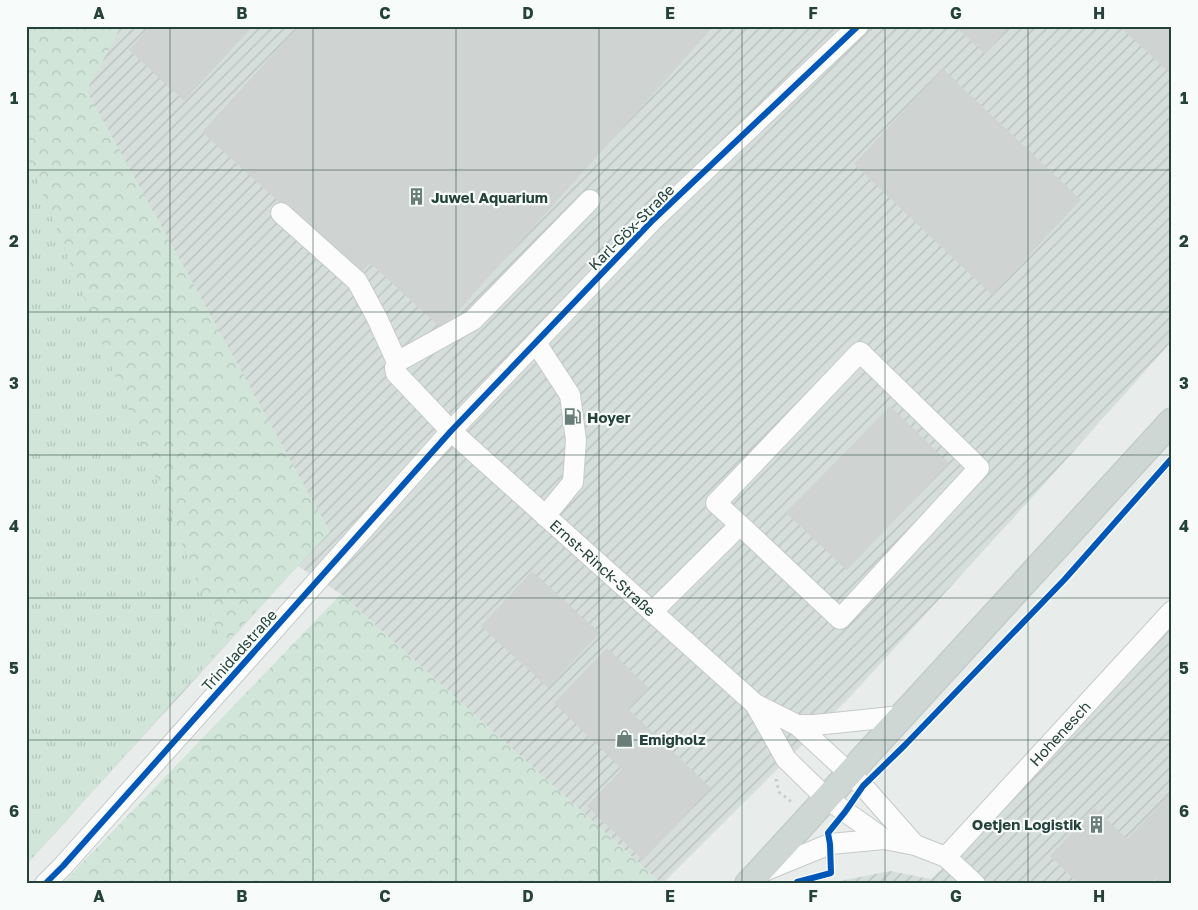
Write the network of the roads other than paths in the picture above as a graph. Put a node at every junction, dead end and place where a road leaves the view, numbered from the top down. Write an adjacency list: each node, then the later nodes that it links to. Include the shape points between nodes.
1 (858, 26): 4 (street, Karl-Göx-Straße, via 654,220)
2 (590, 200): 5 (street, via 474,320)
3 (281, 213): 5 (street, Ernst-Rinck-Straße, via 357,281)
4 (536, 342): 7 (street, Karl-Göx-Straße); 8 (street, via 570,395 576,440 573,482)
5 (397, 362): 7 (street, Ernst-Rinck-Straße, via 396,373)
6 (1172, 421): 13 (main road)
7 (452, 432): 8 (street, Ernst-Rinck-Straße); 21 (street, Trinidadstraße)
8 (545, 516): 11 (street, Ernst-Rinck-Straße)
9 (740, 525): 9 (street, via 840,619 979,468 860,352 716,503); 11 (street)
10 (1172, 610): 19 (street, Hohenesch)
11 (652, 612): 12 (street, Ernst-Rinck-Straße)
12 (755, 704): 14 (street, Ernst-Rinck-Straße); 16 (street, Ernst-Rinck-Straße, via 786,759)
13 (902, 716): 14 (street, Ernst-Rinck-Straße, via 815,726); 15 (main road)
14 (797, 725): 15 (street, Ernst-Rinck-Straße)
15 (850, 773): 16 (main road); 18 (street, Ernst-Rinck-Straße)
16 (826, 798): 17 (street, Ernst-Rinck-Straße); 20 (main road)
17 (884, 839): 18 (street); 20 (street, via 830,844)
18 (915, 846): 19 (street)
19 (946, 857): 22 (street)
20 (753, 879)
21 (44, 884)
22 (975, 884)

